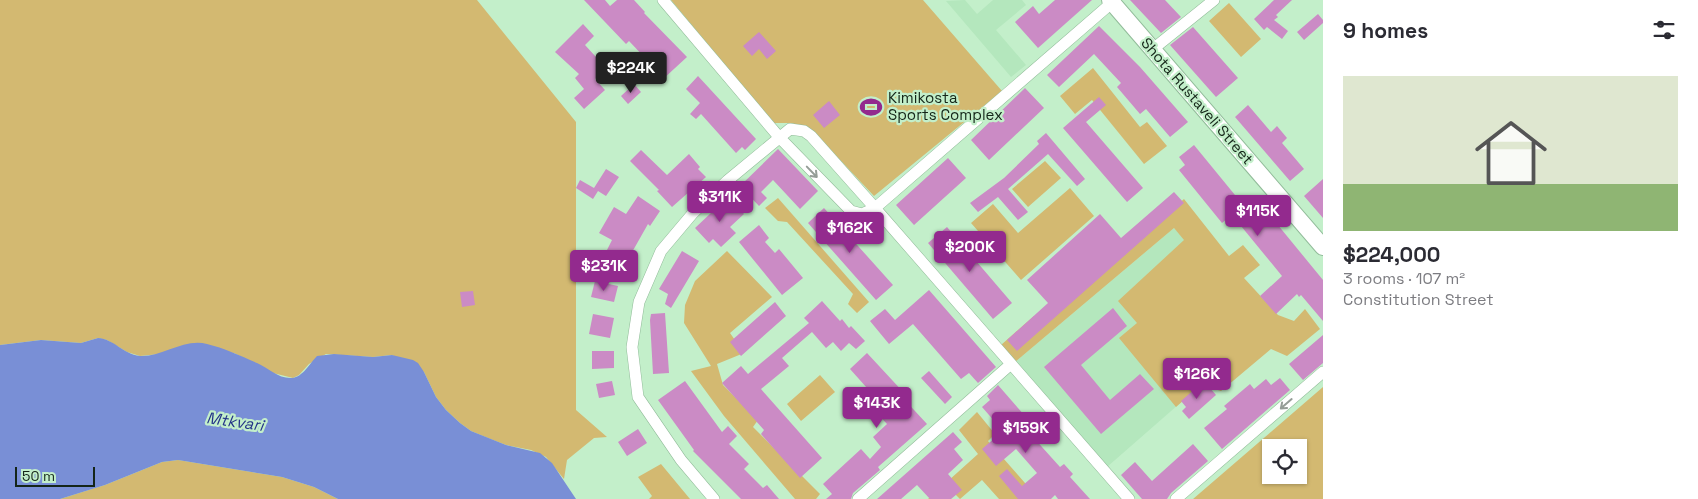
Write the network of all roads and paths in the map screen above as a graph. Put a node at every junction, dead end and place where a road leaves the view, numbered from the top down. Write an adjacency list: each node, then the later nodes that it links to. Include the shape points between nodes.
1 (663, 0): 5 (street)
2 (1214, 0): 4 (street)
3 (1113, 1): 4 (street, Shota Rustaveli Street); 6 (street)
4 (1153, 49): 7 (street, Shota Rustaveli Street)
5 (779, 137): 6 (street, one-way to 6, via 851,212 862,214); 6 (street, via 790,129 812,136); 10 (street, via 692,213 661,250 639,302 632,347 638,397 681,460)
6 (876, 208): 8 (street)
7 (1323, 246)
8 (1011, 364): 11 (street); 12 (street)
9 (1323, 372): 13 (street, one-way to 13)
10 (714, 499)
11 (858, 499)
12 (1128, 499)
13 (1176, 499)

